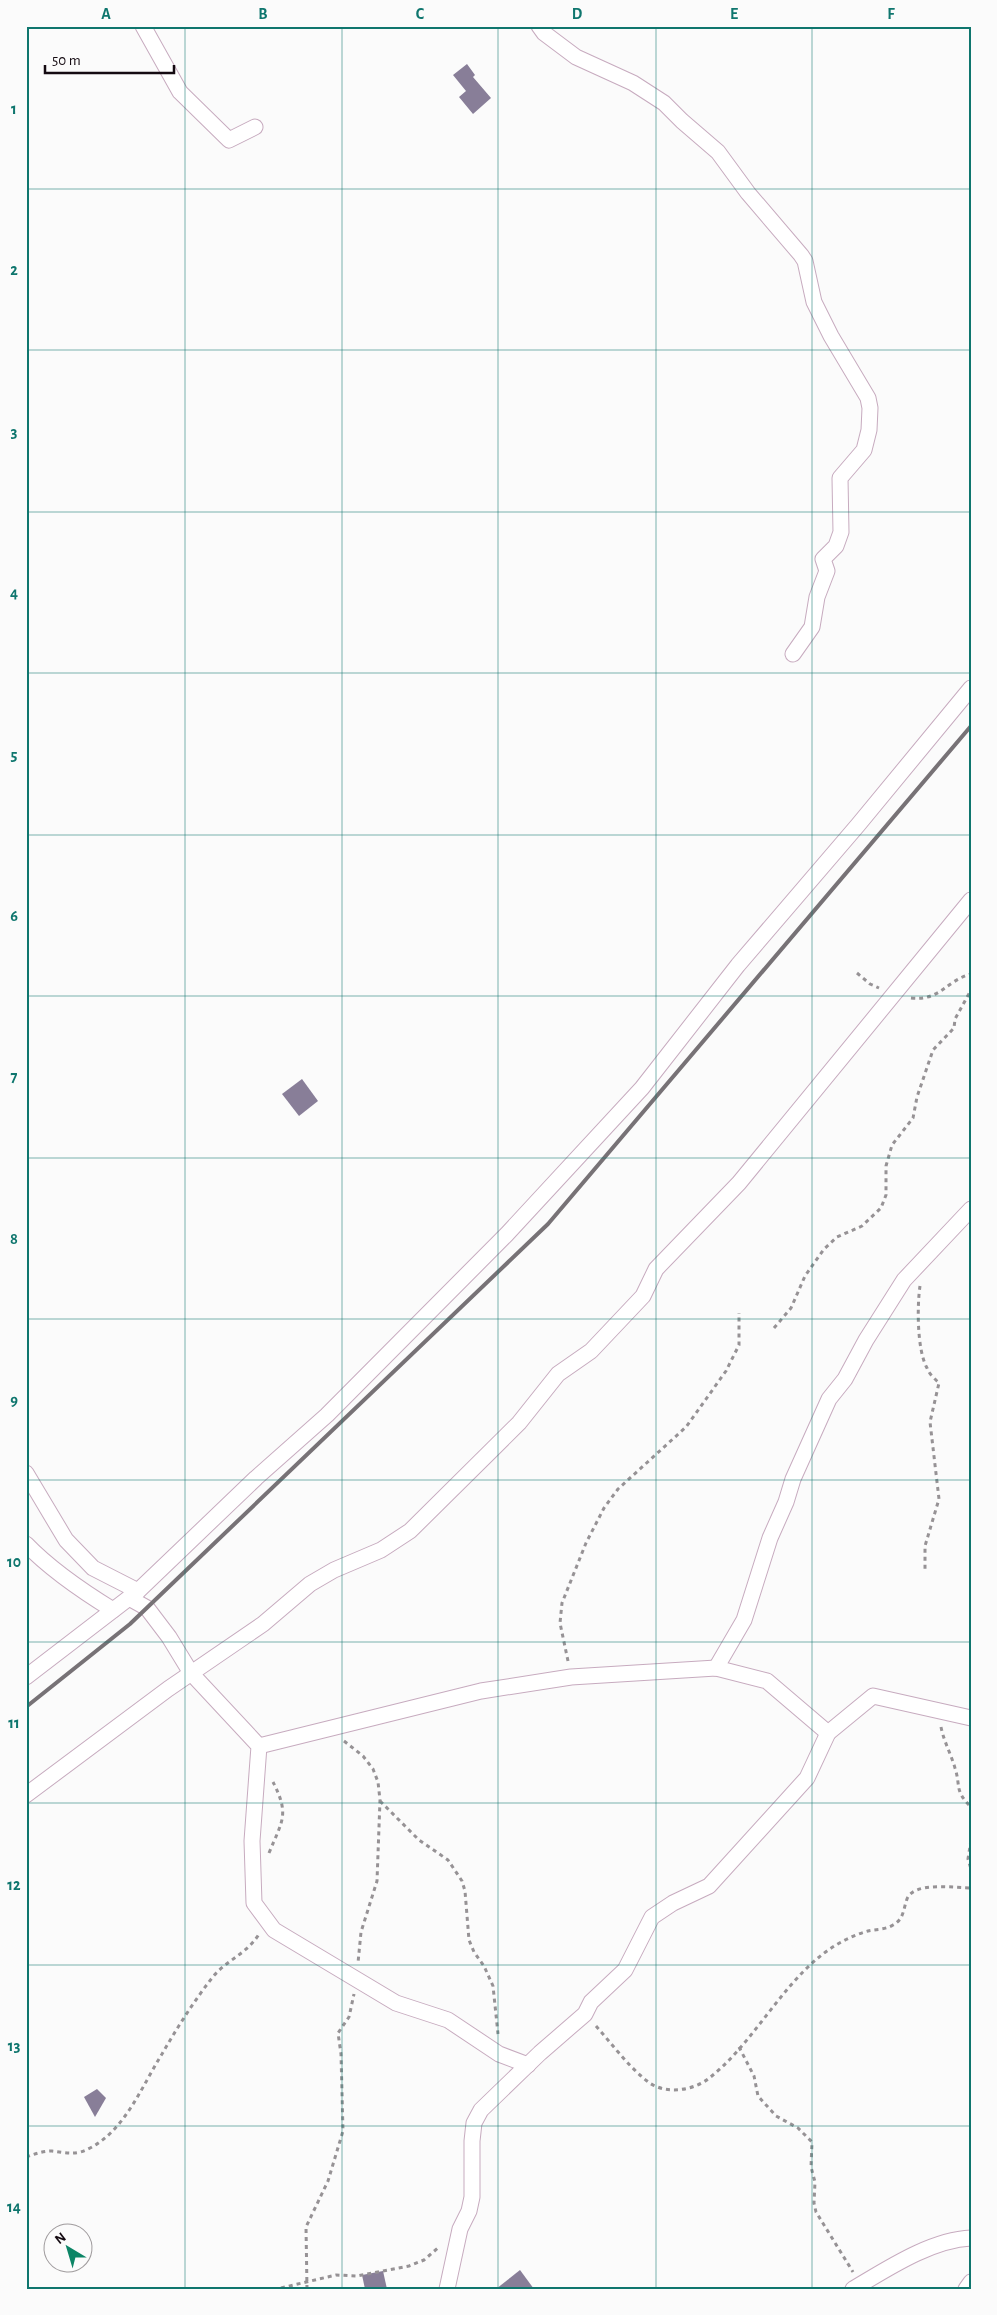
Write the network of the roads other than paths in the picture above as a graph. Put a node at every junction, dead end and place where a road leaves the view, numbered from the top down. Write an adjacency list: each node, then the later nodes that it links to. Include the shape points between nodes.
1 (142, 26): 3 (street, via 180,92 229,140)
2 (539, 26): 4 (street, via 576,57 633,83 664,102 718,152 748,194 805,261 814,302 868,398 870,430 864,450 840,478 841,532 836,546 823,559 827,571 817,597 812,627)
3 (255, 128)
4 (793, 654)
5 (971, 688): 10 (street, via 738,965 628,1102 507,1234 327,1416 256,1478)
6 (971, 900): 13 (street, via 739,1183 656,1269 642,1296 591,1351 558,1374 506,1437 410,1531 381,1550 310,1584 262,1624)
7 (971, 1209): 12 (street, via 904,1280 845,1379 829,1399 770,1538 744,1620)
8 (27, 1476): 10 (street, via 66,1540 93,1568)
9 (26, 1544): 11 (street, via 48,1565)
10 (133, 1595): 11 (street); 13 (street, via 169,1637)
11 (113, 1610): 14 (street)
12 (716, 1668): 16 (street, via 767,1681); 17 (street, via 571,1677 481,1691)
13 (192, 1673): 17 (street); 18 (street)
14 (26, 1677)
15 (971, 1718): 16 (street, via 873,1696)
16 (828, 1733): 19 (street, via 807,1778 709,1886 652,1917 625,1970 591,2002 585,2014)
17 (259, 1746): 19 (street, via 252,1841 254,1903 274,1930 396,2003 448,2020 499,2054)
18 (26, 1795)
19 (528, 2065): 23 (street, via 481,2110 474,2123 472,2197 460,2229)
20 (971, 2238): 22 (street, via 958,2239 900,2261)
21 (971, 2282): 24 (street)
22 (857, 2286)
23 (447, 2289)
24 (966, 2289)

